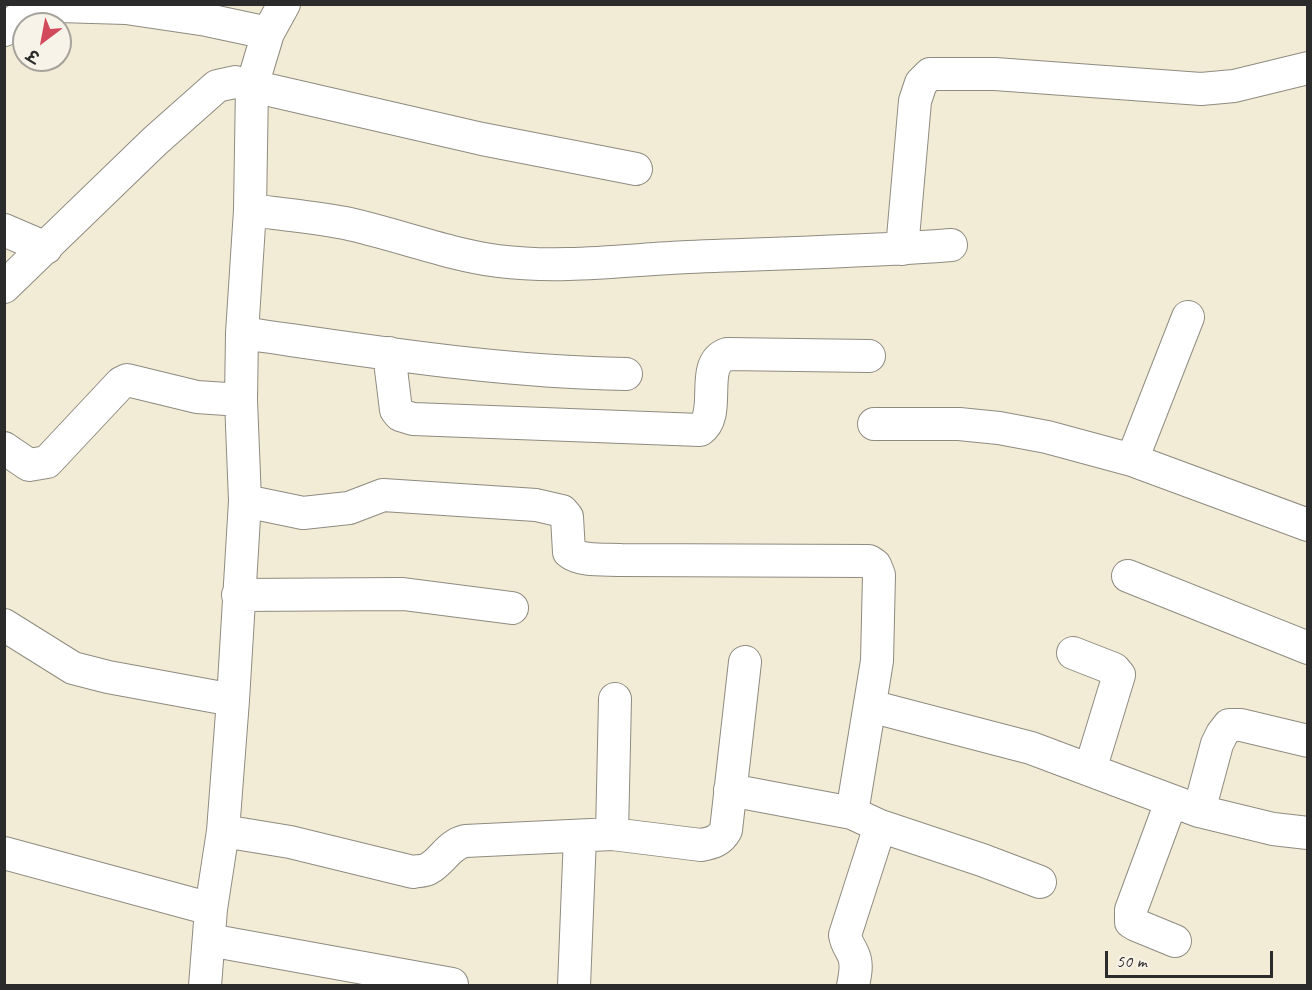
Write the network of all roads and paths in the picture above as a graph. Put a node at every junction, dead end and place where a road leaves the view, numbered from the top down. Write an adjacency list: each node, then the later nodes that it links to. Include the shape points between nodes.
1 (284, 4): 3 (street)
2 (4, 30): 3 (street, via 26,13 59,6 126,8)
3 (268, 33): 5 (street)
4 (1308, 68): 11 (street, via 1234,86 1201,89 995,74 930,74 921,83 915,101)
5 (252, 86): 6 (street, via 482,139); 7 (street); 10 (street, via 235,82 217,86)
6 (636, 169)
7 (250, 210): 11 (street, via 345,223 462,254 530,263); 14 (street)
8 (4, 230): 10 (street)
9 (951, 245): 11 (street)
10 (46, 248): 12 (street)
11 (902, 249)
12 (4, 287)
13 (1188, 317): 21 (street)
14 (242, 333): 15 (street); 18 (street)
15 (389, 354): 16 (street, via 396,410 412,419 700,430 708,421 713,371 720,356); 17 (street, via 557,372)
16 (869, 356)
17 (626, 374)
18 (241, 400): 20 (street, via 197,397 127,380 46,462 29,465); 22 (street)
19 (874, 424): 21 (street, via 999,428)
20 (4, 448)
21 (1132, 460): 23 (street)
22 (244, 501): 25 (street); 33 (street, via 303,513 349,508 383,495 536,505 562,511 567,517 569,552 582,558 869,561 878,569 880,586 877,661)
23 (1308, 525)
24 (1128, 576): 28 (street)
25 (238, 595): 26 (street, via 403,594); 32 (street)
26 (512, 608)
27 (4, 625): 32 (street, via 73,668)
28 (1308, 648)
29 (1073, 653): 35 (street, via 1114,669 1119,675)
30 (745, 662): 36 (street)
31 (615, 699): 42 (street)
32 (233, 700): 40 (street)
33 (870, 706): 35 (street, via 1031,748); 38 (street)
34 (1308, 741): 37 (street, via 1229,725)
35 (1090, 770): 37 (street)
36 (730, 790): 38 (street); 42 (street, via 726,830 718,840 701,845)
37 (1185, 806): 41 (street, via 1273,829); 48 (street, via 1130,917 1136,925)
38 (852, 813): 39 (street)
39 (880, 826): 45 (street); 52 (street, via 845,935 855,957)
40 (223, 831): 43 (street, via 290,842 413,872 427,870 450,847 465,841); 46 (street)
41 (1308, 833)
42 (612, 834): 43 (street)
43 (580, 836): 51 (street)
44 (4, 852): 46 (street)
45 (1040, 882)
46 (211, 909): 47 (street)
47 (209, 940): 49 (street); 50 (street)
48 (1175, 941)
49 (452, 984)
50 (205, 986)
51 (574, 986)
52 (853, 986)

